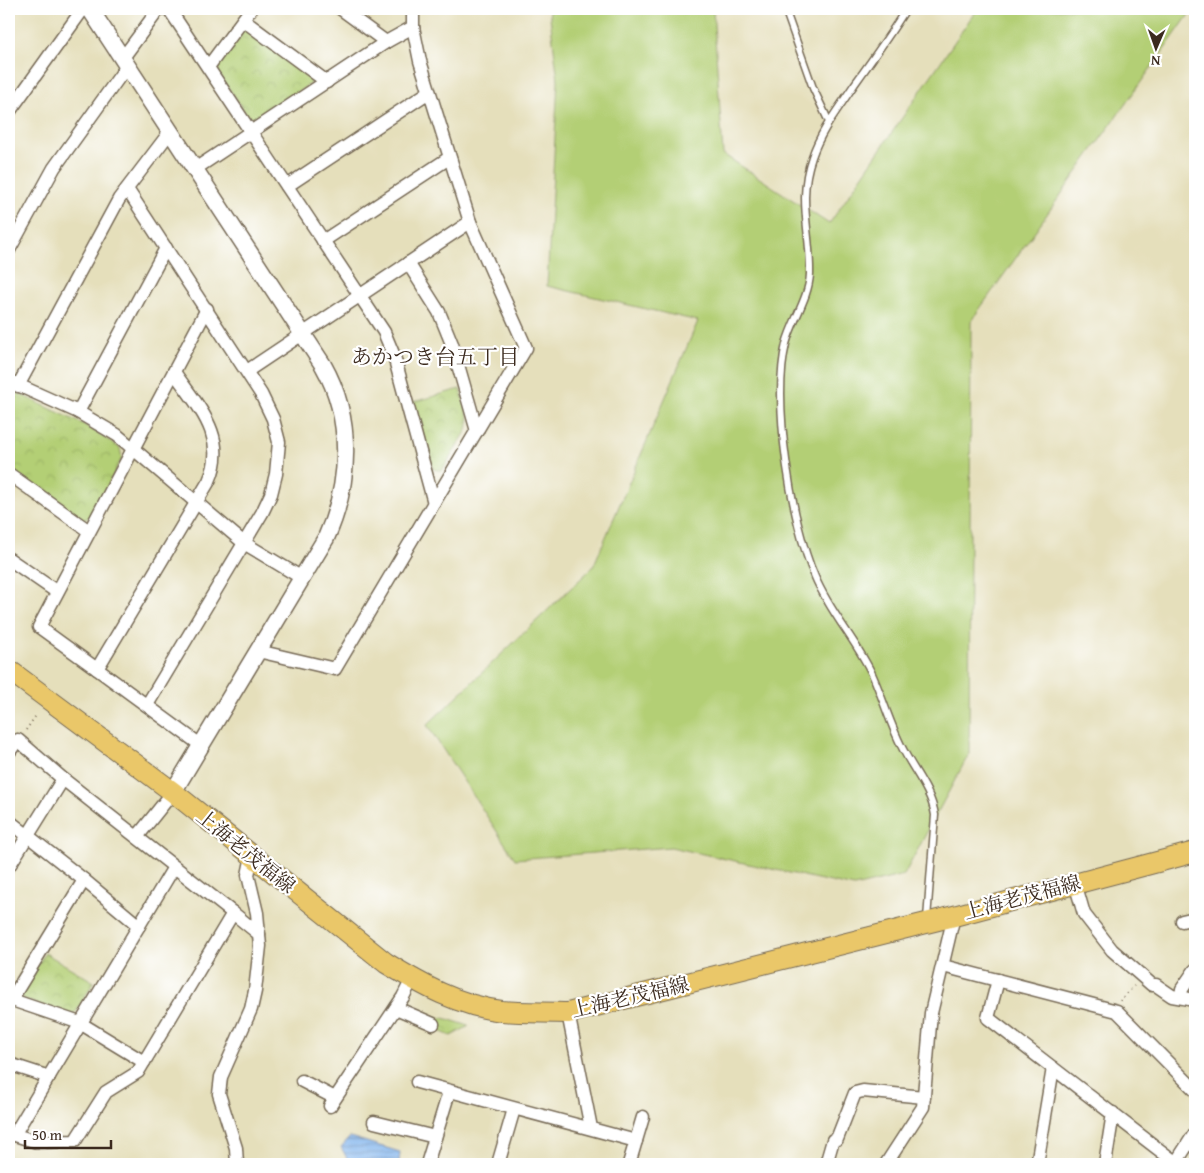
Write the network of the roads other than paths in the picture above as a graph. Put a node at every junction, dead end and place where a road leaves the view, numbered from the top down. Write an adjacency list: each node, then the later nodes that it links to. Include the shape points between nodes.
1 (83, 9): 17 (street)
2 (90, 9): 13 (street)
3 (159, 9): 13 (street)
4 (169, 9): 14 (street)
5 (251, 9): 10 (street)
6 (341, 9): 12 (street)
7 (414, 9): 11 (street)
8 (785, 9): 18 (lane, via 813,88)
9 (906, 9): 18 (lane)
10 (243, 20): 14 (street); 15 (street)
11 (413, 27): 12 (street); 16 (street)
12 (386, 42): 15 (street)
13 (124, 63): 19 (street); 28 (street, via 54,168)
14 (208, 67): 20 (street)
15 (327, 82): 20 (street)
16 (429, 92): 21 (street); 23 (street)
17 (9, 112)
18 (829, 122): 68 (lane, via 812,156 806,180 804,205 810,273 808,288 786,346 781,387 791,488 800,536 815,578 830,608 873,675 904,752 933,801 935,815)
19 (170, 132): 22 (street); 24 (street)
20 (252, 133): 22 (street); 23 (street)
21 (450, 158): 25 (street); 26 (street)
22 (195, 169): 32 (street)
23 (287, 186): 26 (street)
24 (127, 189): 27 (street); 35 (street)
25 (470, 222): 29 (street); 37 (street, via 526,348)
26 (323, 241): 30 (street)
27 (166, 248): 31 (street); 36 (street)
28 (9, 250)
29 (408, 263): 30 (street); 37 (street, via 425,287 452,344)
30 (360, 295): 32 (street); 41 (street, via 384,332 394,356)
31 (207, 309): 33 (street); 34 (street)
32 (304, 332): 33 (street); 45 (street, via 336,391 344,422 346,448 341,492 332,524)
33 (247, 371): 43 (street, via 273,418 278,442 273,486)
34 (174, 372): 38 (street); 40 (street, via 207,421 216,447 214,470)
35 (13, 383): 36 (street)
36 (78, 412): 38 (street)
37 (477, 431): 41 (street)
38 (134, 449): 40 (street); 42 (street)
39 (9, 474): 42 (street)
40 (196, 502): 43 (street); 48 (street)
41 (434, 503): 47 (street, via 335,669)
42 (89, 532): 46 (street)
43 (244, 543): 45 (street); 50 (street)
44 (9, 559): 46 (street)
45 (302, 578): 47 (street)
46 (57, 592): 48 (street, via 39,627)
47 (258, 651): 51 (street)
48 (97, 669): 50 (street)
49 (9, 670): 54 (main road, 上海老茂福線)
50 (147, 705): 51 (street)
51 (202, 746): 54 (street)
52 (9, 752): 53 (street, via 18,740)
53 (63, 779): 56 (street); 57 (street)
54 (172, 792): 57 (street); 59 (main road, 上海老茂福線)
55 (9, 821): 56 (street)
56 (28, 836): 60 (street); 62 (street)
57 (137, 837): 61 (street)
58 (1195, 852): 63 (main road, 上海老茂福線)
59 (252, 856): 70 (street, via 248,875); 73 (main road, 上海老茂福線)
60 (9, 866)
61 (174, 867): 64 (street); 69 (street)
62 (84, 880): 69 (street); 76 (street)
63 (1075, 883): 65 (main road, 上海老茂福線); 75 (street, via 1084,914 1112,950 1164,992)
64 (233, 913): 70 (street); 82 (street)
65 (954, 916): 68 (main road, 上海老茂福線); 71 (street)
66 (1195, 918): 67 (street)
67 (1182, 921)
68 (926, 922): 79 (main road, 上海老茂福線)
69 (140, 926): 80 (street)
70 (259, 934): 101 (street, via 260,956 251,1009 219,1084 220,1104 233,1140)
71 (943, 966): 74 (street); 90 (street, via 931,1013)
72 (1195, 970): 75 (street)
73 (412, 980): 78 (street); 79 (main road, 上海老茂福線, via 451,998 485,1008)
74 (998, 980): 84 (street, via 988,1018); 88 (street, via 1117,1011)
75 (1181, 996): 77 (street)
76 (10, 999): 80 (street)
77 (1195, 1000)
78 (396, 1008): 81 (street); 86 (street, via 332,1102)
79 (568, 1013): 95 (street)
80 (80, 1023): 82 (street); 85 (street)
81 (433, 1024)
82 (144, 1062): 97 (street, via 134,1075 106,1092 75,1141 38,1142)
83 (9, 1064): 85 (street)
84 (1053, 1068): 92 (street); 107 (street)
85 (48, 1077): 97 (street)
86 (302, 1081)
87 (417, 1082): 89 (street)
88 (1195, 1090)
89 (449, 1092): 91 (street); 98 (street)
90 (924, 1097): 105 (street, via 864,1091 855,1093 837,1139 833,1140); 106 (street, via 922,1110)
91 (514, 1109): 95 (street); 103 (street)
92 (1113, 1113): 100 (street); 108 (street)
93 (643, 1117): 99 (street)
94 (374, 1122): 98 (street)
95 (591, 1128): 99 (street)
96 (1195, 1133): 100 (street)
97 (11, 1134)
98 (435, 1137): 102 (street)
99 (636, 1141): 104 (street)
100 (1175, 1163)
101 (237, 1164)
102 (427, 1164)
103 (498, 1164)
104 (629, 1164)
105 (826, 1164)
106 (886, 1164)
107 (1037, 1164)
108 (1104, 1164)

